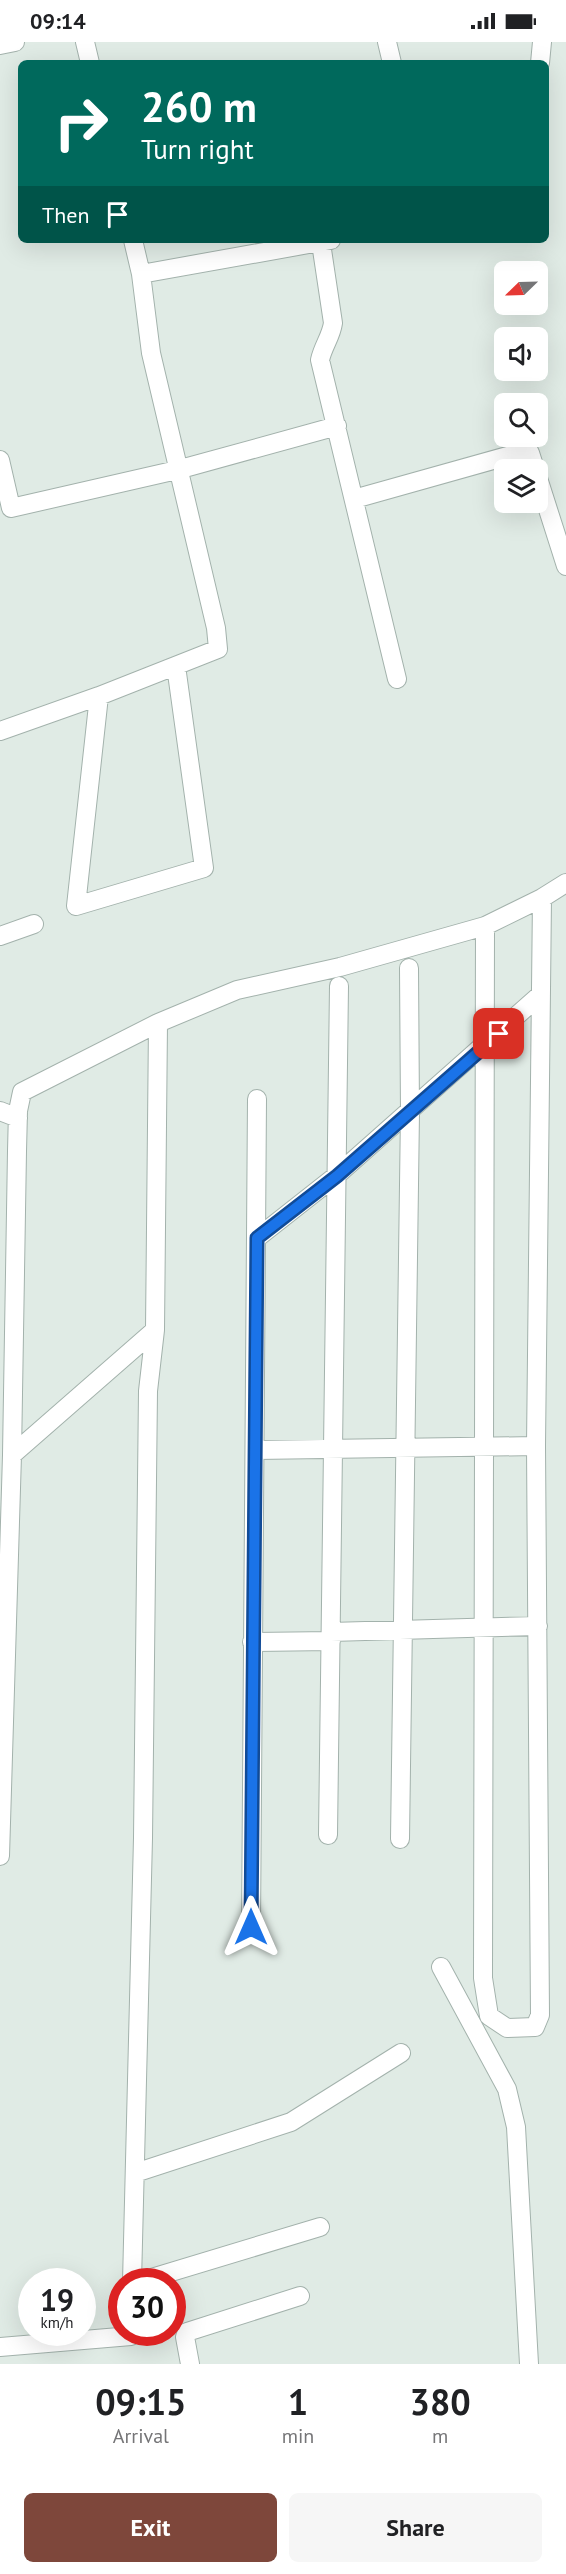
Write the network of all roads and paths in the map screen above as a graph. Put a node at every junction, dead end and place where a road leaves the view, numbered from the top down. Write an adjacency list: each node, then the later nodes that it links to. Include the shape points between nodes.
1 (15, 42): 5 (street)
2 (85, 42): 6 (street)
3 (387, 42): 7 (street)
4 (542, 42): 8 (street)
5 (0, 45)
6 (89, 60)
7 (391, 60)
8 (540, 60)
9 (134, 243): 12 (street)
10 (315, 243): 12 (street)
11 (326, 243): 13 (street, via 333,323 332,336 323,347 320,360)
12 (141, 274): 15 (street, via 151,353)
13 (336, 426): 15 (street); 16 (street)
14 (0, 460): 15 (street, via 11,508)
15 (177, 470): 18 (street, via 218,649)
16 (354, 499): 17 (street, via 518,453 530,453); 19 (street)
17 (566, 566)
18 (176, 666): 20 (street); 20 (street, via 204,868 76,906)
19 (397, 679)
20 (99, 696): 21 (street)
21 (0, 732)
22 (566, 883): 23 (street)
23 (542, 898): 25 (street); 29 (street)
24 (34, 924): 26 (street)
25 (484, 926): 30 (street, via 340,967 237,990); 31 (street)
26 (0, 936)
27 (409, 968): 34 (street)
28 (339, 986): 36 (street)
29 (540, 995): 31 (street); 42 (street)
30 (158, 1023): 35 (street, via 22,1092); 40 (street)
31 (485, 1047): 34 (street); 41 (street)
32 (257, 1099): 38 (street)
33 (0, 1111): 35 (street)
34 (410, 1112): 36 (street); 43 (street)
35 (18, 1118): 37 (street)
36 (337, 1176): 38 (street); 44 (street)
37 (8, 1205): 39 (street)
38 (257, 1238): 45 (street)
39 (7, 1320): 46 (street)
40 (155, 1330): 46 (street); 59 (street, via 148,1391)
41 (486, 1446): 42 (street); 43 (street); 48 (street)
42 (536, 1446): 49 (street)
43 (405, 1448): 44 (street); 50 (street)
44 (334, 1449): 45 (street); 51 (street)
45 (256, 1450): 52 (street)
46 (12, 1455): 47 (street)
47 (4, 1606): 55 (street)
48 (485, 1626): 49 (street); 49 (street, via 483,1978 489,2016 507,2028 535,2027 540,2015); 50 (street)
49 (538, 1626)
50 (403, 1629): 51 (street); 54 (street)
51 (331, 1636): 52 (street); 53 (street)
52 (252, 1642): 56 (street)
53 (328, 1835)
54 (400, 1839)
55 (0, 1856)
56 (251, 1927)
57 (441, 1967): 67 (street, via 507,2089 516,2127)
58 (401, 2053): 59 (street, via 291,2122)
59 (135, 2173): 61 (street)
60 (320, 2227): 62 (street)
61 (132, 2268)
62 (184, 2268)
63 (300, 2296): 66 (street, via 187,2332)
64 (108, 2338): 65 (street)
65 (0, 2347)
66 (190, 2364)
67 (529, 2364)

